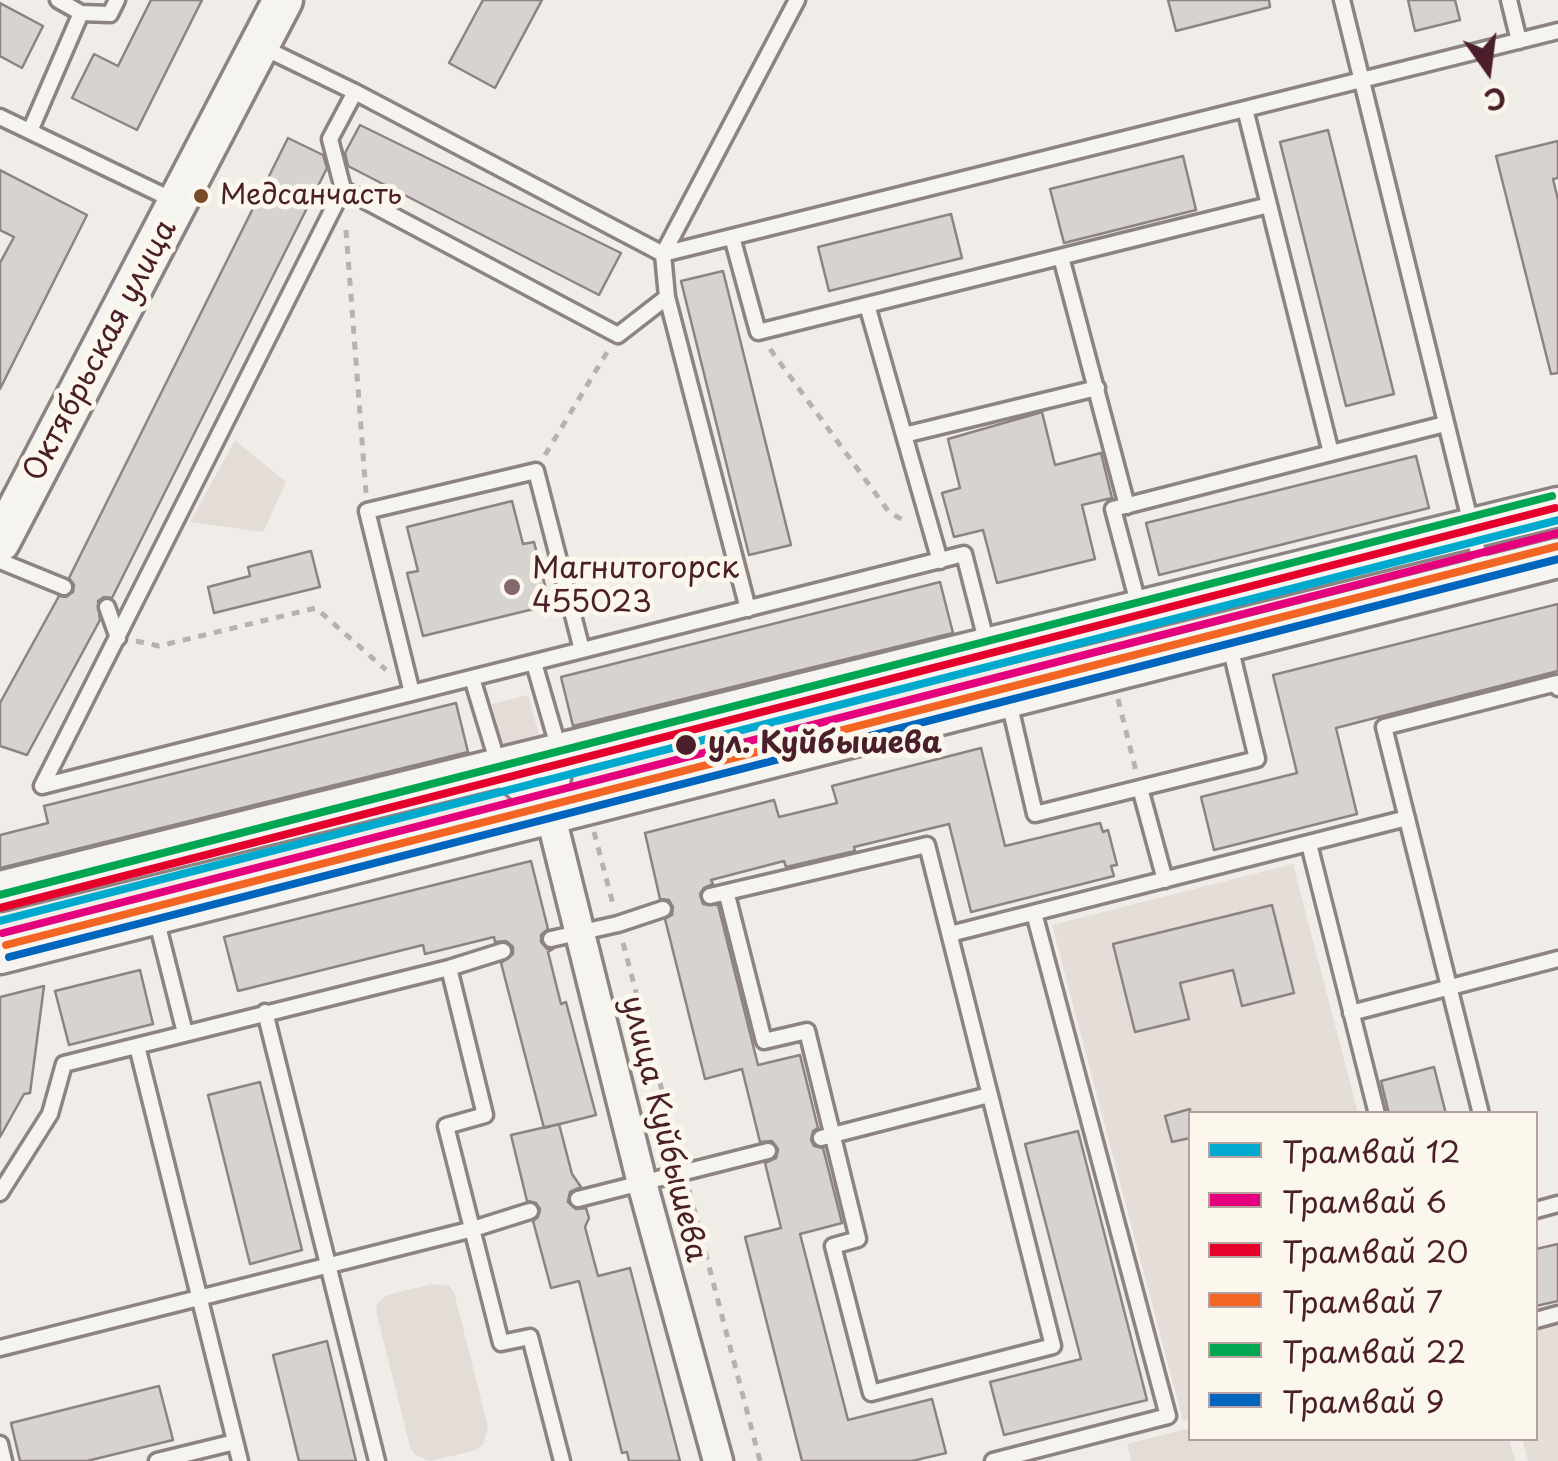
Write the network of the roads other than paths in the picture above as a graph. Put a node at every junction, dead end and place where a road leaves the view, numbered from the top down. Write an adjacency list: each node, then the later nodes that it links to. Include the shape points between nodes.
1 (58, 0): 7 (lane)
2 (117, 0): 7 (lane, via 110,14)
3 (283, 0): 10 (main road, Октябрьская улица)
4 (797, 0): 20 (lane)
5 (1342, 0): 11 (lane)
6 (1509, 0): 9 (lane)
7 (81, 13): 15 (lane)
8 (1558, 32): 9 (lane)
9 (1519, 41): 11 (lane)
10 (260, 46): 12 (lane); 17 (main road, Октябрьская улица)
11 (1362, 80): 13 (lane); 25 (lane)
12 (355, 92): 16 (lane, via 330,139); 20 (lane)
13 (1246, 109): 18 (lane); 19 (lane)
14 (0, 117): 15 (lane)
15 (30, 131): 17 (lane)
16 (343, 189): 22 (lane, via 618,334); 40 (lane)
17 (180, 203): 30 (main road, Октябрьская улица)
18 (1269, 205): 21 (lane); 27 (lane)
19 (732, 237): 20 (lane); 23 (lane, via 758,332)
20 (663, 254): 22 (lane)
21 (1062, 257): 23 (lane); 24 (lane)
22 (667, 297): 38 (lane)
23 (867, 305): 26 (lane)
24 (1097, 388): 26 (lane); 28 (lane)
25 (1445, 424): 27 (lane); 31 (lane)
26 (904, 435): 34 (lane)
27 (1331, 454): 28 (lane)
28 (1126, 506): 39 (lane, via 1112,509)
29 (1558, 507): 31 (main road)
30 (4, 524)
31 (1470, 528): 35 (lane); 39 (main road)
32 (1558, 558): 35 (main road)
33 (0, 560): 36 (lane)
34 (940, 561): 38 (lane); 42 (lane, via 964,554)
35 (1484, 577): 41 (main road)
36 (64, 587)
37 (108, 607): 40 (lane)
38 (748, 609): 43 (lane)
39 (1140, 610): 42 (main road)
40 (118, 638): 50 (lane, via 42,786)
41 (1228, 642): 48 (main road); 53 (lane, via 1257,758)
42 (988, 647): 49 (main road)
43 (582, 650): 44 (lane); 47 (lane, via 536,471 367,511)
44 (534, 663): 45 (lane); 49 (lane)
45 (472, 678): 47 (lane); 51 (lane)
46 (1558, 685): 55 (lane, via 1384,728)
47 (412, 693): 50 (lane)
48 (1008, 698): 53 (lane, via 1035,814); 54 (main road)
49 (560, 753): 51 (main road); 54 (street, улица Куйбышева)
50 (146, 760): 52 (lane)
51 (499, 768): 54 (street); 58 (main road, via 166,840)
52 (151, 779)
53 (1140, 788): 57 (lane)
54 (550, 813): 63 (main road); 64 (street, улица Куйбышева)
55 (1407, 818): 56 (lane); 71 (lane)
56 (1309, 844): 57 (lane); 73 (lane)
57 (1165, 880): 62 (lane)
58 (0, 891)
59 (727, 895): 60 (lane); 65 (lane, via 927,845); 79 (lane, via 764,1041 807,1031)
60 (710, 896)
61 (663, 909): 64 (lane)
62 (1034, 913): 65 (lane); 97 (lane, via 1168,1416)
63 (156, 914): 68 (main road); 74 (lane)
64 (580, 933): 66 (lane); 81 (street, улица Куйбышева)
65 (950, 934): 76 (lane)
66 (550, 939)
67 (503, 951): 70 (lane)
68 (0, 954)
69 (1558, 959): 71 (lane)
70 (449, 968): 72 (lane); 85 (lane, via 486,1115 446,1126)
71 (1449, 986): 73 (lane); 78 (lane)
72 (265, 1012): 74 (lane); 86 (lane)
73 (1351, 1013): 77 (lane)
74 (185, 1033): 75 (lane)
75 (136, 1046): 82 (lane, via 64,1064 50,1114); 87 (lane)
76 (989, 1096): 79 (lane); 79 (lane, via 1053,1346 871,1393 833,1246 858,1240)
77 (1375, 1111)
78 (1479, 1111)
79 (827, 1136)
80 (768, 1151): 81 (lane)
81 (642, 1183): 83 (lane); 96 (street, улица Куйбышева)
82 (0, 1193)
83 (578, 1199)
84 (530, 1211): 85 (lane)
85 (473, 1229): 86 (lane); 95 (lane, via 501,1343 530,1336)
86 (328, 1264): 87 (lane); 94 (lane)
87 (199, 1298): 88 (lane); 89 (lane)
88 (0, 1348)
89 (235, 1442): 92 (lane); 93 (lane)
90 (0, 1444): 91 (lane)
91 (4, 1461)
92 (157, 1461)
93 (240, 1461)
94 (377, 1461)
95 (562, 1461)
96 (718, 1461)
97 (993, 1461)

